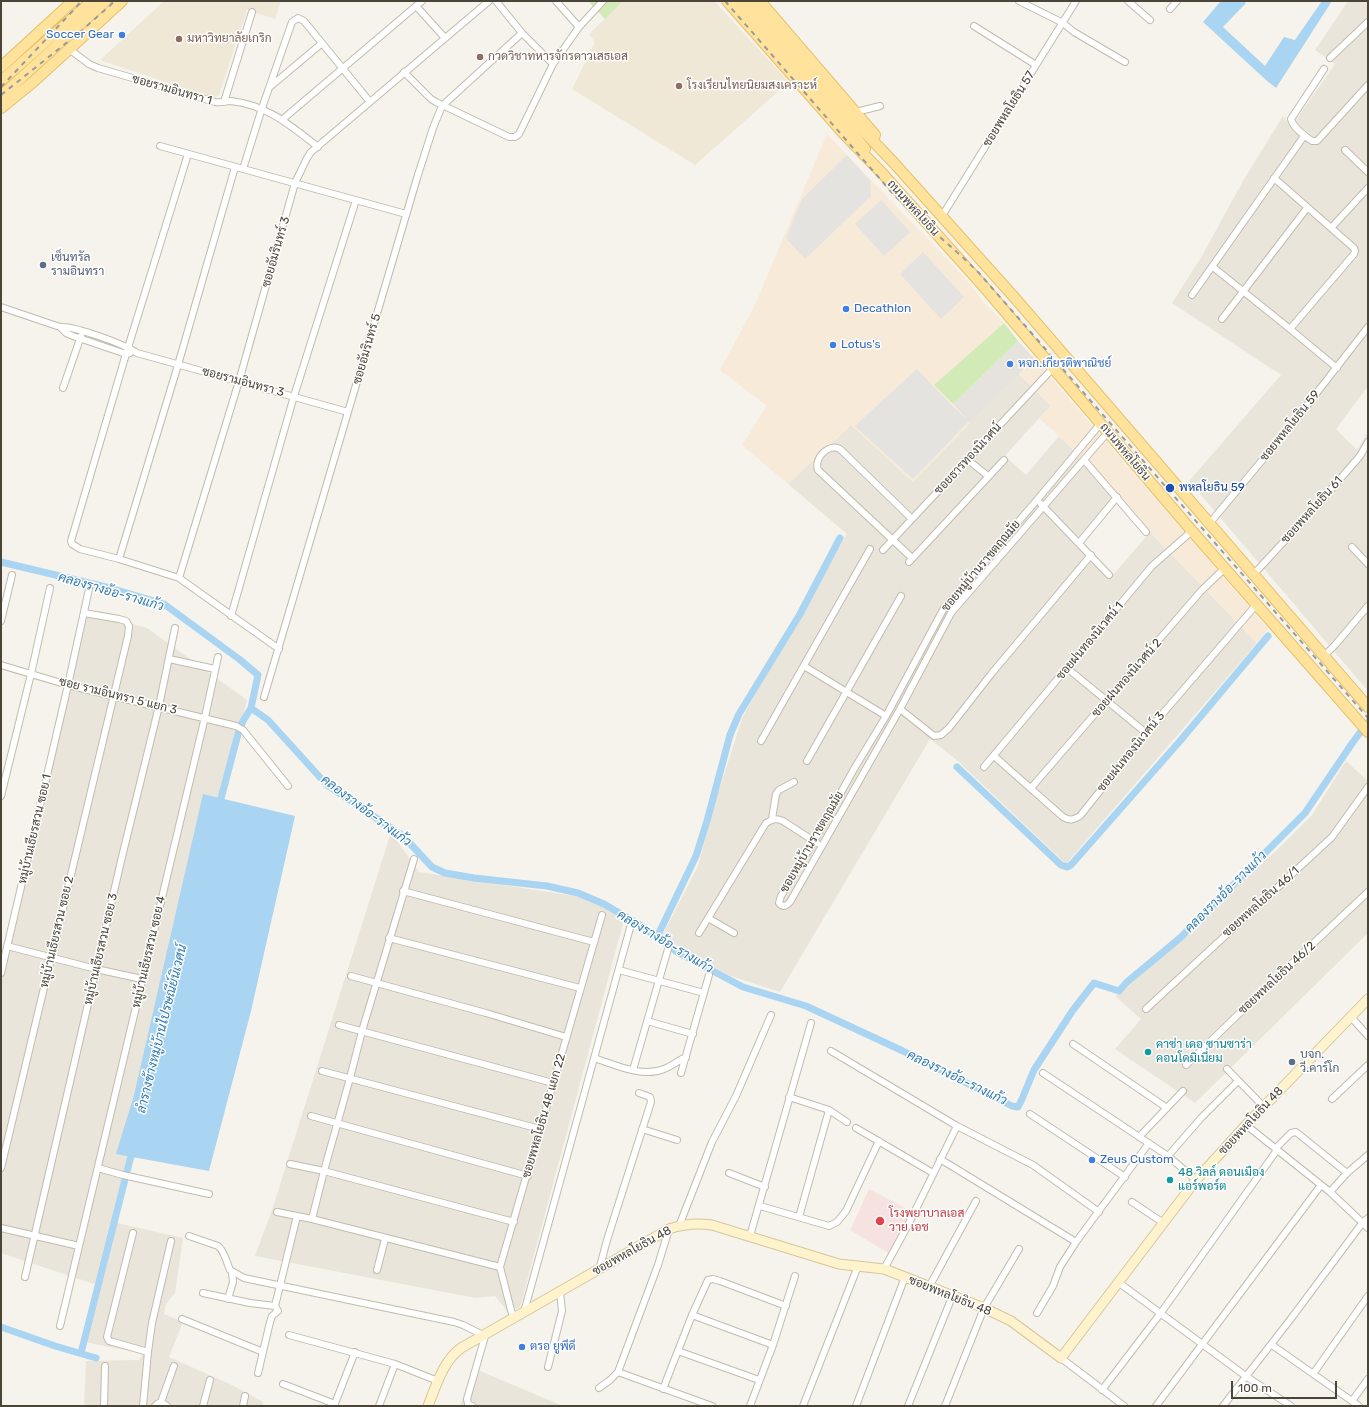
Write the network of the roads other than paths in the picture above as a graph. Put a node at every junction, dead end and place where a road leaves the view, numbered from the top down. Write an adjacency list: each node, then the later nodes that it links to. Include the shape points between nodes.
1 (74, 1): 34 (main road)
2 (92, 1): 38 (main road)
3 (106, 1): 41 (main road)
4 (122, 1): 29 (main road)
5 (422, 1): 18 (street)
6 (489, 1): 27 (street, ซอยอัมรินทร์ 3)
7 (496, 1): 26 (street)
8 (556, 1): 25 (street)
9 (603, 1): 25 (street)
10 (727, 1): 59 (main road, ถนนพหลโยธิน, via 843,133)
11 (737, 1): 59 (main road, ถนนพหลโยธิน, via 848,128)
12 (750, 1): 55 (main road, ถนนพหลโยธิน)
13 (760, 1): 48 (main road, ถนนพหลโยธิน)
14 (1019, 1): 23 (street)
15 (1076, 1): 23 (street, ซอยพหลโยธิน 57)
16 (1128, 1): 21 (street)
17 (1177, 1): 19 (street)
18 (416, 6): 27 (street); 35 (street)
19 (1170, 9)
20 (252, 12): 42 (street)
21 (1150, 20)
22 (1368, 22): 30 (street)
23 (1063, 24): 31 (street); 33 (street, ซอยพหลโยธิน 57)
24 (974, 26): 33 (street)
25 (579, 27): 32 (street)
26 (522, 33): 32 (street); 44 (street, ซอยอัมรินทร์ 5)
27 (445, 38): 37 (street, ซอยอัมรินทร์ 3)
28 (321, 44): 35 (street); 40 (street); 40 (street, via 304,21 295,19)
29 (69, 49): 42 (street, ซอยรามอินทรา 1, via 98,68 215,102); 46 (main road)
30 (1330, 58)
31 (1125, 62)
32 (553, 64): 44 (street, via 519,134 515,137 509,137)
33 (1036, 65): 66 (street, ซอยพหลโยธิน 57)
34 (1, 67)
35 (343, 69): 43 (street); 49 (street)
36 (1324, 69): 50 (street, via 1291,119)
37 (404, 72): 43 (street, ซอยอัมรินทร์ 3); 44 (street, via 431,99)
38 (1, 81)
39 (1368, 85): 50 (street, via 1317,141)
40 (270, 87): 47 (street)
41 (1, 96)
42 (224, 102): 47 (street, ซอยรามอินทรา 1)
43 (370, 102): 52 (street, ซอยอัมรินทร์ 3)
44 (442, 106): 65 (street, ซอยอัมรินทร์ 5, via 432,128)
45 (880, 106): 48 (street)
46 (1, 108)
47 (262, 108): 49 (street, ซอยรามอินทรา 1); 57 (street)
48 (856, 112): 55 (main road, ถนนพหลโยธิน)
49 (283, 120): 52 (street, ซอยรามอินทรา 1)
50 (1304, 136): 60 (street)
51 (160, 146): 54 (street)
52 (318, 147): 61 (street, ซอยอัมรินทร์ 3, via 307,158)
53 (1346, 150): 58 (street)
54 (188, 154): 56 (street); 78 (street)
55 (894, 163): 66 (main road, ถนนพหลโยธิน)
56 (235, 167): 57 (street); 81 (street)
57 (243, 169): 61 (street)
58 (1368, 172)
59 (882, 173): 82 (main road, ถนนพหลโยธิน)
60 (1274, 178): 64 (street); 68 (street)
61 (295, 183): 63 (street); 84 (street, ซอยอัมรินทร์ 3)
62 (1368, 188): 67 (street)
63 (356, 200): 65 (street); 86 (street)
64 (1308, 208): 67 (street); 69 (street)
65 (406, 214): 87 (street, ซอยอัมรินทร์ 5)
66 (942, 216): 99 (main road, ถนนพหลโยธิน)
67 (1331, 228): 75 (street, via 1354,248 1354,254)
68 (1213, 267): 69 (street); 70 (street)
69 (1243, 292): 72 (street); 75 (street)
70 (1192, 295)
71 (1, 307): 73 (street, ซอยรามอินทรา 3)
72 (1222, 319)
73 (60, 327): 76 (street, ซอยรามอินทรา 3, via 68,326); 77 (street, ซอยรามอินทรา 3, via 66,333)
74 (1368, 327): 83 (street, ซอยพหลโยธิน 59)
75 (1290, 329): 83 (street)
76 (82, 331): 77 (street); 78 (street, ซอยรามอินทรา 3)
77 (80, 338): 80 (street, ซอยรามอินทรา 3); 85 (street)
78 (128, 347): 79 (street, ซอยรามอินทรา 3); 80 (street)
79 (137, 353): 80 (street, ซอยรามอินทรา 3); 81 (street, ซอยรามอินทรา 3)
80 (126, 354): 108 (street, via 71,541 80,549)
81 (178, 364): 84 (street, ซอยรามอินทรา 3); 108 (street)
82 (1053, 368): 88 (main road, ถนนพหลโยธิน); 91 (street, ซอยธารทองนิเวศน์)
83 (1336, 368): 99 (street, ซอยพหลโยธิน 59)
84 (238, 381): 86 (street, ซอยรามอินทรา 3); 114 (street, ซอยอัมรินทร์ 3)
85 (63, 388)
86 (294, 396): 87 (street, ซอยรามอินทรา 3); 122 (street)
87 (348, 412): 128 (street, ซอยอัมรินทร์ 5)
88 (1101, 423): 89 (main road, ถนนพหลโยธิน); 96 (street, ซอยหมู่บ้านราชตฤณมัย)
89 (1108, 432): 93 (street, ซอยหมู่บ้านราชตฤณมัย); 100 (main road, ถนนพหลโยธิน)
90 (1368, 442): 113 (street, ซอยพหลโยธิน 61, via 1360,456)
91 (968, 460): 94 (street); 98 (street, ซอยธารทองนิเวศน์)
92 (1004, 460): 94 (street)
93 (1084, 460): 95 (street); 97 (street, ซอยหมู่บ้านราชตฤณมัย)
94 (988, 476): 102 (street, via 911,560)
95 (1117, 496): 101 (street); 103 (street)
96 (1037, 500): 97 (street); 132 (street, ซอยหมู่บ้านราชตฤณมัย, via 949,600)
97 (1044, 506): 103 (street); 135 (street, ซอยหมู่บ้านราชตฤณมัย, via 951,613)
98 (912, 518): 102 (street, ซอยธารทองนิเวศน์); 102 (street, via 840,449 828,449 817,460 818,470)
99 (1209, 524): 113 (main road, ถนนพหลโยธิน)
100 (1192, 531): 110 (main road, ถนนพหลโยธิน); 136 (street, ซอยฝนทองนิเวศน์ 1, via 1152,566)
101 (1146, 532)
102 (893, 539): 106 (street, ซอยธารทองนิเวศน์)
103 (1079, 543): 107 (street)
104 (1352, 547): 109 (street)
105 (870, 549): 134 (street)
106 (883, 550)
107 (1091, 555): 112 (street); 146 (street, via 941,736 934,736)
108 (119, 559): 114 (street)
109 (1368, 564)
110 (1224, 568): 118 (main road, ถนนพหลโยธิน); 143 (street, ซอยฝนทองนิเวศน์ 2, via 1201,591)
111 (12, 575): 123 (street)
112 (1109, 575)
113 (1253, 575): 121 (main road, ถนนพหลโยธิน)
114 (180, 578): 122 (street)
115 (50, 588): 138 (street)
116 (89, 589): 120 (street, หมู่บ้านเธียรสวน ซอย 1)
117 (901, 596): 140 (street)
118 (1256, 605): 125 (main road, ถนนพหลโยธิน); 149 (street, ซอยฝนทองนิเวศน์ 3)
119 (1368, 606): 129 (street)
120 (84, 613): 139 (street, หมู่บ้านเธียรสวน ซอย 1); 141 (street, หมู่บ้านเธียรสวน ซอย 2, via 120,619 129,626)
121 (1286, 613): 124 (main road, ถนนพหลโยธิน); 125 (main road)
122 (232, 616): 128 (street)
123 (1, 621)
124 (1293, 621): 127 (main road); 129 (main road, ถนนพหลโยธิน)
125 (1275, 626): 127 (main road, ถนนพหลโยธิน)
126 (175, 628): 131 (street, หมู่บ้านเธียรสวน ซอย 3)
127 (1282, 634): 150 (main road, ถนนพหลโยธิน)
128 (279, 649): 142 (street, ซอยอัมรินทร์ 5)
129 (1324, 656): 145 (main road, ถนนพหลโยธิน)
130 (218, 657): 137 (street, หมู่บ้านเธียรสวน ซอย 4)
131 (169, 659): 137 (street); 144 (street, หมู่บ้านเธียรสวน ซอย 3)
132 (916, 661): 135 (street); 147 (street, ซอยหมู่บ้านราชตฤณมัย)
133 (1, 665): 138 (street, ซอย รามอินทรา 5 แยก 3)
134 (804, 666): 140 (street); 151 (street)
135 (923, 666): 146 (street, ซอยหมู่บ้านราชตฤณมัย)
136 (1067, 668): 143 (street); 152 (street, ซอยฝนทองนิเวศน์ 1)
137 (215, 669): 148 (street, หมู่บ้านเธียรสวน ซอย 4)
138 (31, 674): 139 (street, ซอย รามอินทรา 5 แยก 3); 161 (street)
139 (68, 684): 141 (street, ซอย รามอินทรา 5 แยก 3); 175 (street, หมู่บ้านเธียรสวน ซอย 1)
140 (846, 692): 147 (street); 153 (street)
141 (113, 696): 144 (street, ซอย รามอินทรา 5 แยก 3); 177 (street, หมู่บ้านเธียรสวน ซอย 2)
142 (264, 697)
143 (1107, 701): 149 (street); 160 (street, ซอยฝนทองนิเวศน์ 2)
144 (159, 706): 148 (street, ซอย รามอินทรา 5 แยก 3); 178 (street, หมู่บ้านเธียรสวน ซอย 3)
145 (1368, 707)
146 (900, 709): 158 (street, ซอยหมู่บ้านราชตฤณมัย)
147 (886, 716): 155 (street, ซอยหมู่บ้านราชตฤณมัย)
148 (205, 717): 157 (street, ซอย รามอินทรา 5 แยก 3, via 243,730); 183 (street, หมู่บ้านเธียรสวน ซอย 4)
149 (1146, 732): 160 (street, ซอยฝนทองนิเวศน์ 3, via 1080,816 1073,820 1062,817)
150 (1368, 732)
151 (761, 741)
152 (994, 756): 154 (street, ซอยฝนทองนิเวศน์ 1); 160 (street, ซอยฝนทองนิเวศน์ 3)
153 (807, 761)
154 (984, 766)
155 (848, 780): 158 (street); 163 (street, ซอยหมู่บ้านราชตฤณมัย)
156 (794, 782): 162 (street, via 776,794)
157 (288, 786)
158 (856, 786): 164 (street, ซอยหมู่บ้านราชตฤณมัย)
159 (1368, 787): 189 (street, ซอยพหลโยธิน 46/1, via 1332,836)
160 (1030, 788)
161 (1, 796)
162 (772, 819): 163 (street, via 783,821); 169 (street, via 766,823)
163 (814, 841): 164 (street); 164 (street, ซอยหมู่บ้านราชตฤณมัย, via 781,896 781,906 787,906 790,902)
164 (822, 847)
165 (414, 860): 166 (street)
166 (404, 891): 173 (street); 174 (street)
167 (1368, 892): 204 (street, ซอยพหลโยธิน 46/2)
168 (602, 915): 174 (street, ซอยพหลโยธิน 48 แยก 22)
169 (708, 918): 171 (street); 172 (street)
170 (630, 928): 179 (street)
171 (699, 933)
172 (734, 933)
173 (389, 938): 185 (street); 186 (street)
174 (594, 942): 186 (street, ซอยพหลโยธิน 48 แยก 22)
175 (7, 946): 177 (street); 180 (street, หมู่บ้านเธียรสวน ซอย 1)
176 (668, 949): 184 (street)
177 (51, 957): 178 (street); 238 (street, หมู่บ้านเธียรสวน ซอย 2)
178 (96, 969): 183 (street); 267 (street, หมู่บ้านเธียรสวน ซอย 3)
179 (619, 970): 184 (street); 202 (street)
180 (1, 972)
181 (709, 974): 187 (street)
182 (351, 976): 185 (street)
183 (142, 979): 239 (street, หมู่บ้านเธียรสวน ซอย 4)
184 (659, 981): 187 (street); 192 (street)
185 (375, 984): 195 (street); 198 (street)
186 (580, 988): 198 (street, ซอยพหลโยธิน 48 แยก 22)
187 (704, 993): 196 (street)
188 (1368, 1000): 191 (street, ซอยพหลโยธิน 48)
189 (1146, 1009)
190 (771, 1015): 262 (street, via 736,1096 709,1148)
191 (1351, 1017): 197 (street); 217 (street, ซอยพหลโยธิน 48)
192 (647, 1021): 196 (street); 206 (street)
193 (811, 1023): 215 (street)
194 (340, 1024): 195 (street)
195 (362, 1031): 210 (street); 212 (street)
196 (693, 1034): 201 (street)
197 (1368, 1036)
198 (566, 1037): 212 (street, ซอยพหลโยธิน 48 แยก 22)
199 (1073, 1044): 218 (street)
200 (831, 1051): 225 (street)
201 (686, 1057): 206 (street, via 653,1072); 209 (street)
202 (594, 1058): 206 (street); 295 (street)
203 (1368, 1064): 216 (street)
204 (1186, 1065)
205 (1227, 1069): 211 (street)
206 (633, 1070)
207 (322, 1071): 210 (street)
208 (1043, 1072): 229 (street)
209 (681, 1073)
210 (350, 1078): 223 (street); 227 (street)
211 (1238, 1081): 217 (street); 235 (street)
212 (553, 1083): 227 (street, ซอยพหลโยธิน 48 แยก 22)
213 (1183, 1091): 218 (street)
214 (639, 1093): 228 (street, via 651,1099)
215 (789, 1097): 219 (street); 248 (street)
216 (1332, 1099)
217 (1264, 1106): 224 (street, ซอยพหลโยธิน 48)
218 (1167, 1108): 229 (street)
219 (829, 1110): 222 (street); 257 (street)
220 (1030, 1114): 245 (street)
221 (311, 1116): 223 (street)
222 (847, 1122)
223 (336, 1124): 240 (street); 244 (street)
224 (1246, 1125): 233 (street); 246 (street, ซอยพหลโยธิน 48)
225 (957, 1126): 236 (street); 255 (street, via 1033,1166)
226 (856, 1128): 231 (street)
227 (540, 1129): 244 (street, ซอยพหลโยธิน 48 แยก 22)
228 (642, 1129): 230 (street); 279 (street)
229 (1139, 1136): 232 (street)
230 (677, 1140)
231 (879, 1141): 242 (street); 257 (street, via 846,1211 837,1222 829,1226)
232 (1149, 1143): 235 (street); 245 (street)
233 (1276, 1149): 243 (street, via 1291,1133 1296,1132); 247 (street); 297 (street)
234 (1368, 1155): 243 (street)
235 (1168, 1156): 246 (street)
236 (940, 1159): 242 (street); 272 (street)
237 (290, 1164): 240 (street)
238 (1, 1168)
239 (98, 1168): 250 (street); 273 (street, หมู่บ้านเธียรสวน ซอย 4)
240 (324, 1171): 258 (street); 260 (street)
241 (729, 1173): 248 (street)
242 (933, 1173): 277 (street)
243 (1347, 1173): 249 (street)
244 (528, 1176): 260 (street, ซอยพหลโยธิน 48 แยก 22)
245 (1124, 1177): 255 (street)
246 (1196, 1180): 261 (street, ซอยพหลโยธิน 48)
247 (1321, 1184): 249 (street); 305 (street)
248 (765, 1186): 253 (street)
249 (1330, 1192): 259 (street)
250 (209, 1194)
251 (976, 1201): 286 (street)
252 (1132, 1202): 261 (street)
253 (760, 1206): 257 (street); 269 (street)
254 (277, 1212): 256 (street)
255 (1099, 1212): 272 (street)
256 (297, 1216): 258 (street); 285 (street)
257 (799, 1217)
258 (312, 1219): 270 (street)
259 (1365, 1220): 264 (street); 306 (street)
260 (514, 1222): 276 (street, ซอยพหลโยธิน 48 แยก 22)
261 (1162, 1222): 284 (street, ซอยพหลโยธิน 48)
262 (679, 1226): 265 (street, ซอยพหลโยธิน 48); 269 (street, ซอยพหลโยธิน 48, via 702,1223)
263 (1, 1228): 267 (street)
264 (1368, 1228)
265 (669, 1229): 279 (street, ซอยพหลโยธิน 48); 316 (street)
266 (134, 1232): 308 (street, via 107,1336 109,1341)
267 (34, 1236): 273 (street); 282 (street, หมู่บ้านเธียรสวน ซอย 3)
268 (189, 1236): 280 (street, via 222,1249)
269 (750, 1236): 275 (street, ซอยพหลโยธิน 48, via 838,1264)
270 (385, 1239): 276 (street); 278 (street)
271 (171, 1241): 308 (street)
272 (1076, 1242): 296 (street)
273 (79, 1246): 301 (street, หมู่บ้านเธียรสวน ซอย 4)
274 (1019, 1249): 294 (street)
275 (858, 1266): 277 (street, ซอยพหลโยธิน 48); 342 (street)
276 (500, 1267): 299 (street)
277 (884, 1269): 283 (street, ซอยพหลโยธิน 48)
278 (377, 1270)
279 (599, 1270): 287 (street, ซอยพหลโยธิน 48)
280 (232, 1272): 285 (street, via 244,1278); 291 (street, via 233,1282)
281 (795, 1276): 293 (street)
282 (25, 1277)
283 (905, 1277): 286 (street, ซอยพหลโยธิน 48); 343 (street)
284 (1118, 1282): 297 (street); 311 (street, ซอยพหลโยธิน 48)
285 (280, 1286): 292 (street); 303 (street, via 454,1322)
286 (929, 1287): 290 (street, ซอยพหลโยธิน 48)
287 (560, 1292): 295 (street, ซอยพหลโยธิน 48); 315 (street, via 562,1311)
288 (203, 1293): 291 (street)
289 (1368, 1296): 318 (street)
290 (952, 1297): 294 (street, ซอยพหลโยธิน 48); 344 (street)
291 (228, 1298): 292 (street)
292 (275, 1306): 309 (street, via 278,1311 271,1318)
293 (786, 1306): 298 (street, via 713,1279 708,1280); 304 (street)
294 (984, 1308): 311 (street, ซอยพหลโยธิน 48, via 1011,1321); 345 (street)
295 (524, 1312): 299 (street, ซอยพหลโยธิน 48)
296 (1037, 1313)
297 (1160, 1314): 305 (street); 327 (street)
298 (692, 1315): 304 (street); 307 (street)
299 (513, 1318): 303 (street, ซอยพหลโยธิน 48)
300 (182, 1319): 309 (street)
301 (60, 1326)
302 (289, 1334): 310 (street)
303 (484, 1334): 323 (street, ซอยพหลโยธิน 48, via 452,1356); 339 (street, via 467,1399 468,1404)
304 (773, 1345): 322 (street)
305 (1202, 1345): 319 (street); 347 (street)
306 (1272, 1345): 318 (street); 319 (street)
307 (678, 1351): 322 (street); 326 (street)
308 (148, 1352): 333 (street)
309 (264, 1352): 317 (street)
310 (355, 1352): 312 (street); 331 (street)
311 (1061, 1358): 327 (street)
312 (395, 1364): 323 (street); 337 (street)
313 (106, 1366): 332 (street)
314 (174, 1366): 330 (street)
315 (548, 1367)
316 (618, 1372): 325 (street); 326 (street)
317 (258, 1373)
318 (1313, 1374): 329 (street)
319 (1247, 1377): 348 (street); 349 (street)
320 (1368, 1379): 329 (street)
321 (210, 1380): 335 (street)
322 (759, 1380): 341 (street)
323 (438, 1381): 338 (street, ซอยพหลโยธิน 48)
324 (282, 1384): 331 (street)
325 (599, 1388)
326 (663, 1389): 340 (street)
327 (1102, 1390): 346 (street)
328 (246, 1396): 336 (street)
329 (1352, 1401): 350 (street)
330 (164, 1404): 334 (street)
331 (335, 1405)
332 (104, 1406)
333 (143, 1406)
334 (155, 1406)
335 (203, 1406)
336 (243, 1406)
337 (379, 1406)
338 (428, 1406)
339 (472, 1406)
340 (712, 1406)
341 (750, 1406)
342 (803, 1406)
343 (856, 1406)
344 (908, 1406)
345 (944, 1406)
346 (1124, 1406)
347 (1156, 1406)
348 (1223, 1406)
349 (1291, 1406)
350 (1359, 1406)

